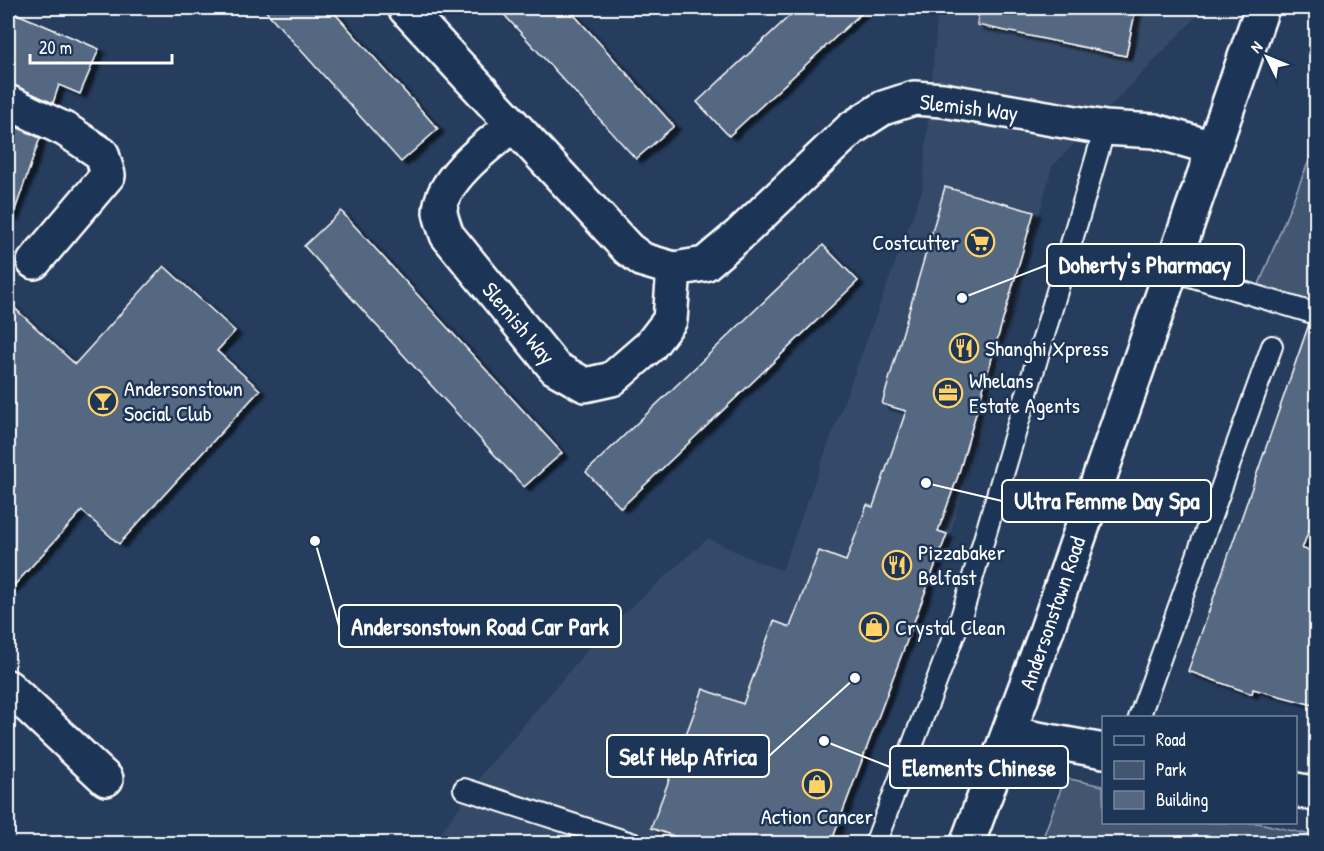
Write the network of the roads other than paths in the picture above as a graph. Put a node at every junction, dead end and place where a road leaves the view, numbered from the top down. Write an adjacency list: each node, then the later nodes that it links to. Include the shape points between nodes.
1 (405, 8): 4 (street, Slemish Way)
2 (1262, 8): 6 (street, Andersonstown Road)
3 (8, 102): 7 (street, via 66,130 102,154 108,175)
4 (512, 126): 8 (street, Slemish Way, via 628,249 643,260); 8 (street, Slemish Way, via 467,162 450,186 440,211 447,236 555,368 585,385 612,379 650,346 669,320)
5 (1105, 128): 6 (street, Slemish Way, via 1155,130); 8 (street, Slemish Way, via 943,100 914,98 883,108 852,128 705,264); 21 (lane, via 962,614)
6 (1213, 148): 9 (street, Andersonstown Road)
7 (34, 262)
8 (674, 269)
9 (1170, 270): 10 (lane); 14 (street, Andersonstown Road)
10 (1317, 314)
11 (1272, 346): 13 (lane)
12 (8, 687): 16 (street)
13 (1139, 716)
14 (1010, 734): 15 (street); 22 (street, Andersonstown Road)
15 (1102, 751)
16 (106, 778)
17 (464, 789): 20 (lane)
18 (1297, 790): 19 (street)
19 (1317, 794)
20 (634, 843)
21 (875, 843)
22 (967, 843)

